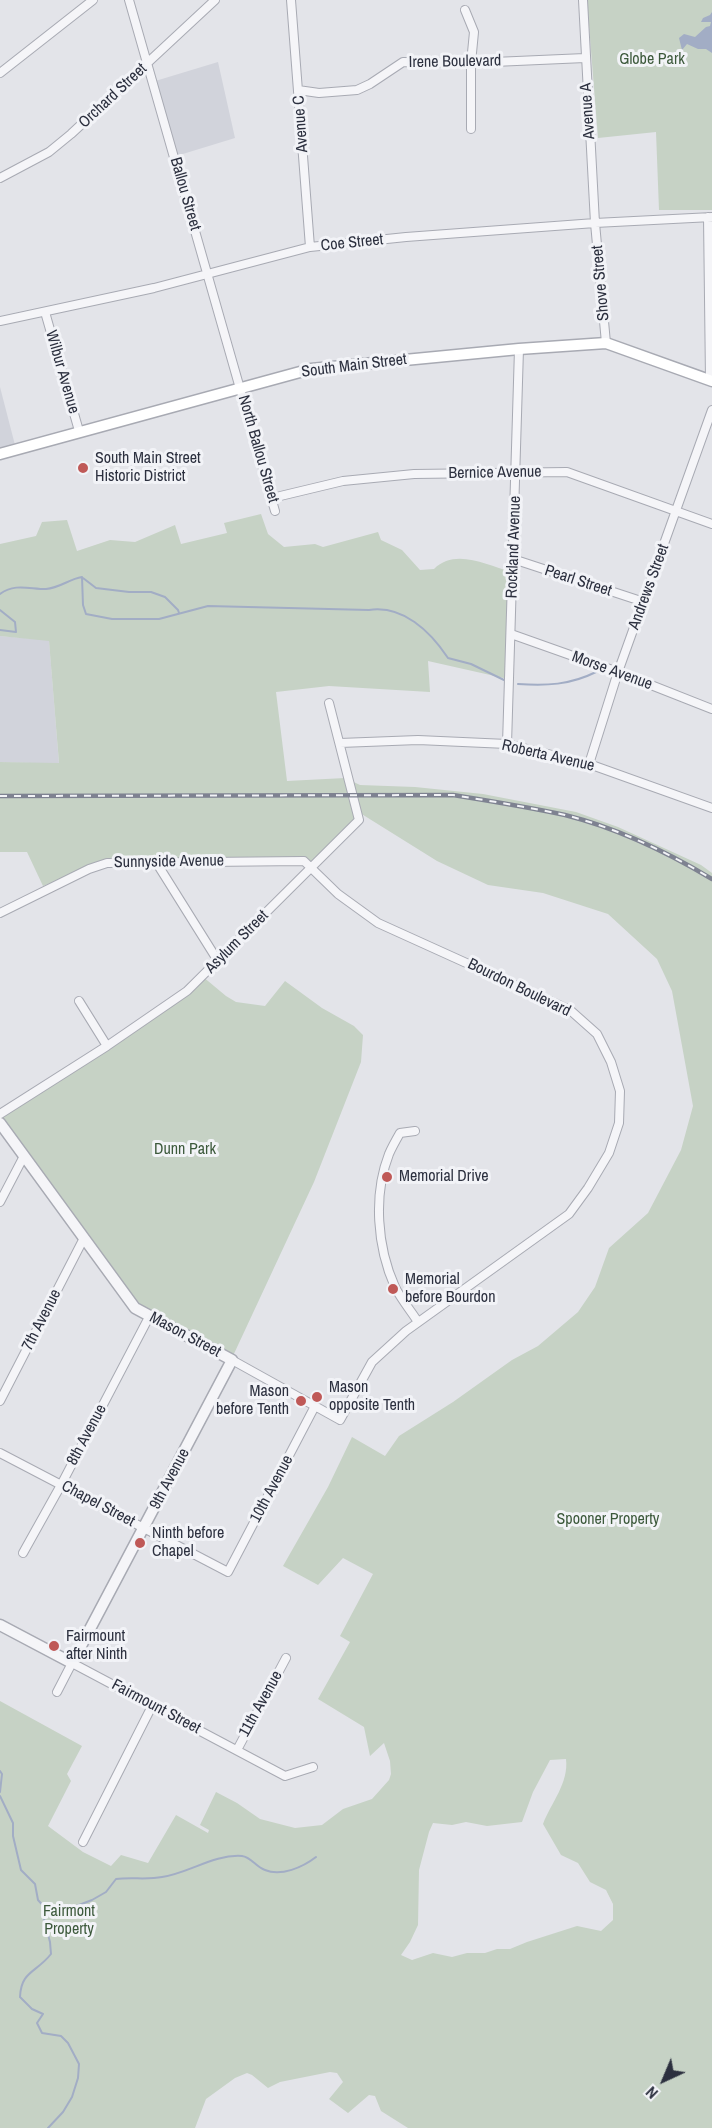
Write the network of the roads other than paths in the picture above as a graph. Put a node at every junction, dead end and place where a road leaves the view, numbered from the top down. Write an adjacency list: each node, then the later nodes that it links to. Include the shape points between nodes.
1 (93, 0): 10 (street)
2 (129, 0): 9 (street, Ballou Street)
3 (215, 0): 9 (street, Orchard Street)
4 (291, 0): 11 (street, Avenue C)
5 (583, 0): 7 (street, Avenue A)
6 (465, 10): 8 (street, via 474,32)
7 (585, 58): 8 (street, Irene Boulevard); 15 (street, Avenue A)
8 (471, 63): 11 (street, Irene Boulevard, via 403,62 357,90); 12 (street)
9 (148, 64): 13 (street, Orchard Street, via 49,152); 17 (street, Ballou Street)
10 (0, 73)
11 (298, 90): 16 (street, Avenue C)
12 (471, 129)
13 (0, 178)
14 (710, 217): 15 (street, Coe Street); 22 (street)
15 (595, 223): 16 (street, Coe Street); 20 (street, Shove Street)
16 (310, 247): 17 (street, Coe Street)
17 (208, 272): 18 (street, Coe Street); 23 (street, Ballou Street)
18 (45, 312): 19 (street, Coe Street); 25 (street, Wilbur Avenue)
19 (0, 321)
20 (606, 343): 21 (main road, South Main Street); 22 (main road, South Main Street)
21 (519, 349): 23 (main road, South Main Street, via 311,369); 27 (street, Rockland Avenue)
22 (711, 381)
23 (241, 387): 25 (main road, South Main Street); 28 (street, North Ballou Street)
24 (712, 410): 30 (street, Andrews Street)
25 (79, 431): 26 (main road, South Main Street)
26 (0, 454)
27 (517, 472): 28 (street, Bernice Avenue, via 414,474 343,481); 30 (street, Bernice Avenue, via 567,472); 32 (street, Rockland Avenue)
28 (272, 498): 29 (street, North Ballou Street)
29 (275, 511)
30 (676, 511): 31 (street, Bernice Avenue); 33 (street, Andrews Street)
31 (712, 524)
32 (513, 559): 33 (street, Pearl Street); 34 (street, Rockland Avenue)
33 (644, 602): 35 (street, Andrews Street)
34 (511, 634): 35 (street, Morse Avenue); 39 (street, Rockland Avenue)
35 (618, 672): 37 (street, Morse Avenue); 40 (street, Andrews Street)
36 (329, 703): 38 (street, Asylum Street)
37 (712, 709)
38 (340, 743): 39 (street, Roberta Avenue, via 418,740); 43 (street, Asylum Street, via 359,820)
39 (507, 744): 40 (street, Roberta Avenue)
40 (589, 764): 41 (street, Roberta Avenue)
41 (712, 808)
42 (156, 862): 43 (street, Sunnyside Avenue, via 304,861); 44 (street, Sunnyside Avenue, via 107,863 88,869); 45 (street)
43 (311, 868): 45 (street, Asylum Street); 55 (street, Bourdon Boulevard, via 378,923 570,1010 597,1034 620,1091 620,1123 609,1153 569,1214)
44 (0, 913)
45 (218, 961): 47 (street, Asylum Street, via 188,991)
46 (79, 1001): 47 (street)
47 (107, 1046): 48 (street, Asylum Street)
48 (0, 1114)
49 (0, 1123): 51 (street, Mason Street)
50 (415, 1131): 55 (street, via 400,1133 389,1154 381,1186 379,1220 383,1254 395,1288)
51 (24, 1156): 52 (street); 53 (street, Mason Street)
52 (0, 1202)
53 (84, 1238): 54 (street, Mason Street, via 135,1308); 57 (street, 7th Avenue)
54 (149, 1317): 56 (street, Mason Street); 61 (street, 8th Avenue)
55 (418, 1322): 59 (street, Bourdon Boulevard, via 372,1362)
56 (232, 1360): 58 (street, Mason Street); 62 (street, 9th Avenue)
57 (0, 1401)
58 (315, 1406): 59 (street, Mason Street); 64 (street, 10th Avenue)
59 (340, 1420)
60 (0, 1453): 61 (street, Chapel Street)
61 (62, 1485): 62 (street, Chapel Street); 63 (street, 8th Avenue)
62 (144, 1529): 64 (street, Chapel Street); 67 (street, 9th Avenue)
63 (23, 1553)
64 (228, 1572)
65 (0, 1625): 67 (street, Fairmount Street)
66 (286, 1658): 70 (street, 11th Avenue)
67 (72, 1663): 68 (street, 9th Avenue); 69 (street, Fairmount Street)
68 (57, 1692)
69 (152, 1706): 70 (street, Fairmount Street); 72 (street)
70 (237, 1750): 71 (street, Fairmount Street, via 285,1776)
71 (313, 1767)
72 (83, 1842)

